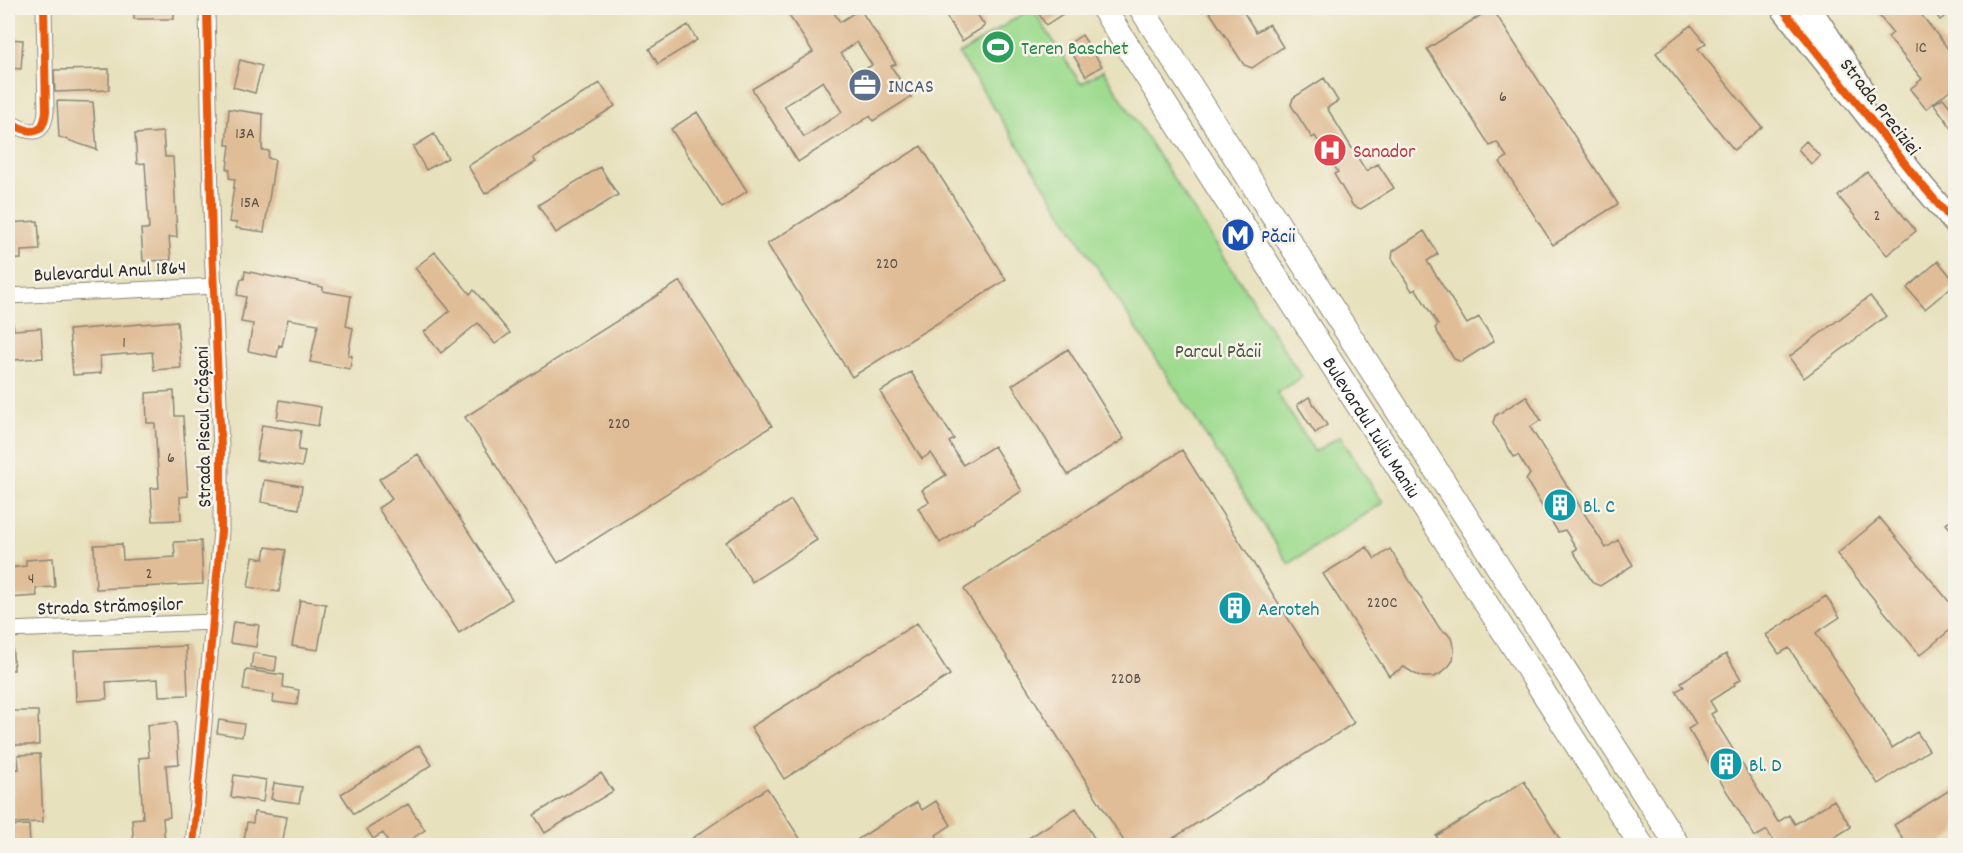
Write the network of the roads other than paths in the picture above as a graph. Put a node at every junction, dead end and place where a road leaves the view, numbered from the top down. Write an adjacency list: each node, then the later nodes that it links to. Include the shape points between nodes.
1 (44, 8): 8 (street, via 45,124 35,131)
2 (207, 8): 10 (street, Strada Piscul Crășani)
3 (1103, 8): 15 (main road, Bulevardul Iuliu Maniu)
4 (1141, 8): 16 (main road, Bulevardul Iuliu Maniu)
5 (1782, 8): 7 (street, Strada Preciziei)
6 (1810, 8): 7 (street, Strada Preciziei)
7 (1876, 118): 9 (street, Strada Preciziei)
8 (8, 122)
9 (1956, 225)
10 (215, 286): 11 (street, Bulevardul Anul 1864); 12 (street, Strada Piscul Crășani, via 221,531)
11 (8, 296)
12 (214, 622): 13 (street, Strada Strămoșilor); 14 (street, Strada Piscul Crășani)
13 (8, 630)
14 (193, 846)
15 (1642, 846)
16 (1678, 846)

